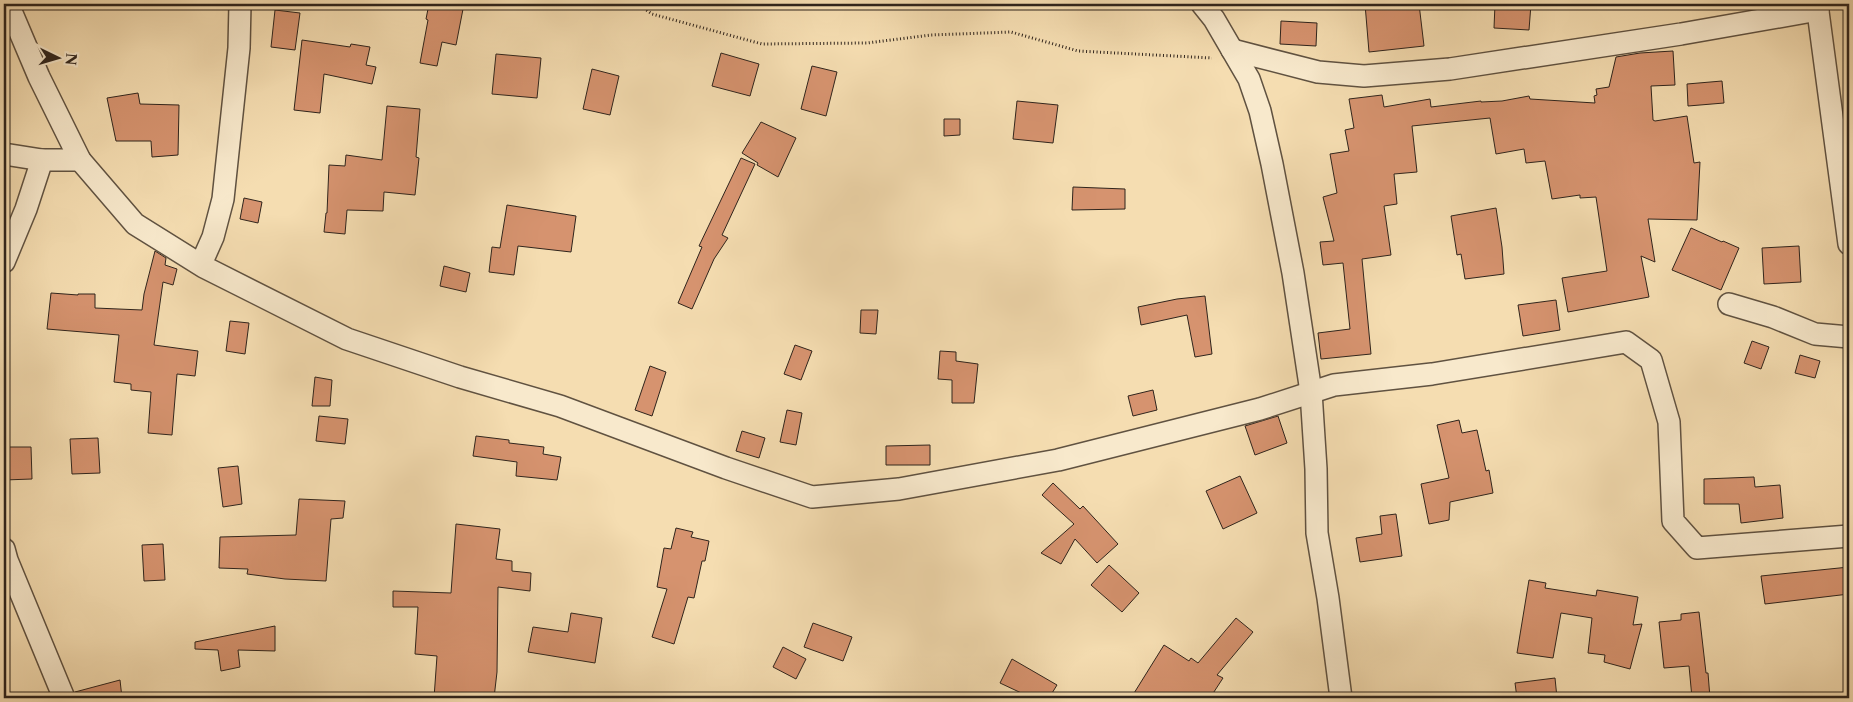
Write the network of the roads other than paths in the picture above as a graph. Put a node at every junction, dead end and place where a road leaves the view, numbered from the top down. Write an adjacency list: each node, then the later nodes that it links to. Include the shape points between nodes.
1 (8, 4): 8 (street)
2 (240, 4): 11 (street, via 239,48 223,199 213,237)
3 (1202, 4): 5 (street)
4 (1817, 7): 5 (street, via 1681,34 1477,65 1364,76 1318,72); 9 (street)
5 (1235, 55): 14 (street, via 1249,79 1260,111 1293,273)
6 (4, 154): 7 (street)
7 (42, 160): 8 (street); 10 (street)
8 (80, 160): 11 (street, via 135,224)
9 (1849, 244)
10 (4, 262)
11 (201, 264): 14 (street, via 347,339 560,406 812,497 899,489 1058,460 1260,409)
12 (1729, 304): 13 (street, via 1815,334)
13 (1849, 337)
14 (1310, 392): 15 (street, via 1334,385 1432,374 1626,342 1651,360 1669,422 1673,521 1697,548); 18 (street, via 1317,534)
15 (1849, 536)
16 (4, 549): 17 (street)
17 (64, 698)
18 (1341, 698)

